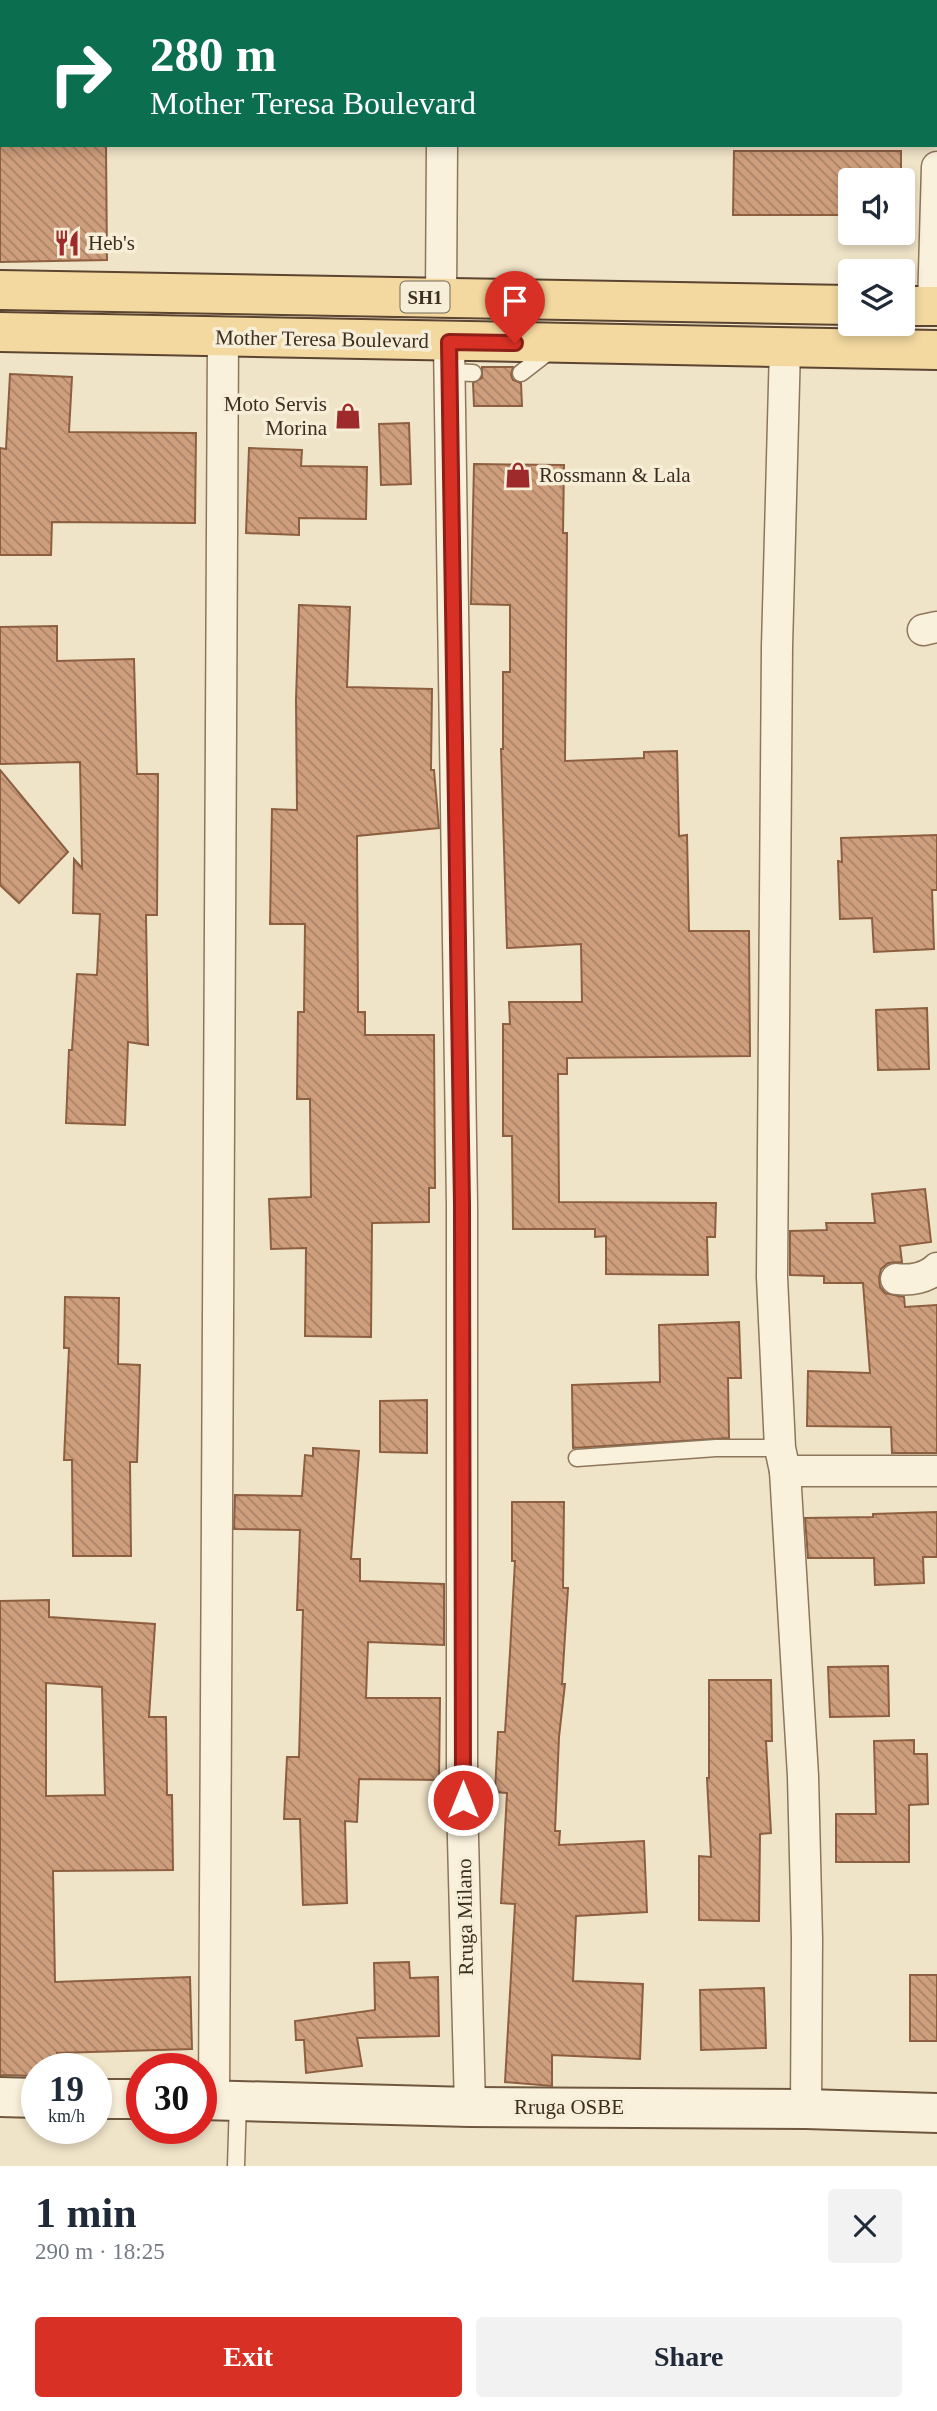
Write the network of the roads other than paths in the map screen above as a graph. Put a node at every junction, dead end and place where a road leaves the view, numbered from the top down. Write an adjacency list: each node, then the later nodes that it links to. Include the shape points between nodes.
1 (442, 147): 4 (street)
2 (937, 167): 6 (street)
3 (0, 290): 4 (main road, Mother Teresa Boulevard / SH1)
4 (442, 298): 5 (main road, Mother Teresa Boulevard / SH1)
5 (838, 305)
6 (924, 306)
7 (0, 332): 8 (main road, Mother Teresa Boulevard / SH1)
8 (223, 336): 12 (main road, Mother Teresa Boulevard / SH1); 21 (street)
9 (559, 344): 10 (main road, Mother Teresa Boulevard / SH1); 12 (main road, Mother Teresa Boulevard / SH1); 13 (lane)
10 (785, 347): 11 (main road, Mother Teresa Boulevard / SH1); 17 (street, via 777,647 772,1277)
11 (937, 350)
12 (457, 363): 22 (street, Rruga Milano, via 463,1800)
13 (521, 373)
14 (937, 1268): 15 (street, via 910,1281)
15 (896, 1279)
16 (577, 1458): 17 (lane, via 716,1448)
17 (782, 1460): 18 (street); 23 (street, via 803,1776)
18 (937, 1471)
19 (0, 2097): 20 (street)
20 (21, 2098)
21 (218, 2101): 22 (street, Rruga OSBE); 25 (lane)
22 (470, 2107): 23 (street, Rruga OSBE)
23 (806, 2109): 24 (street, Rruga OSBE)
24 (937, 2113)
25 (236, 2166)

